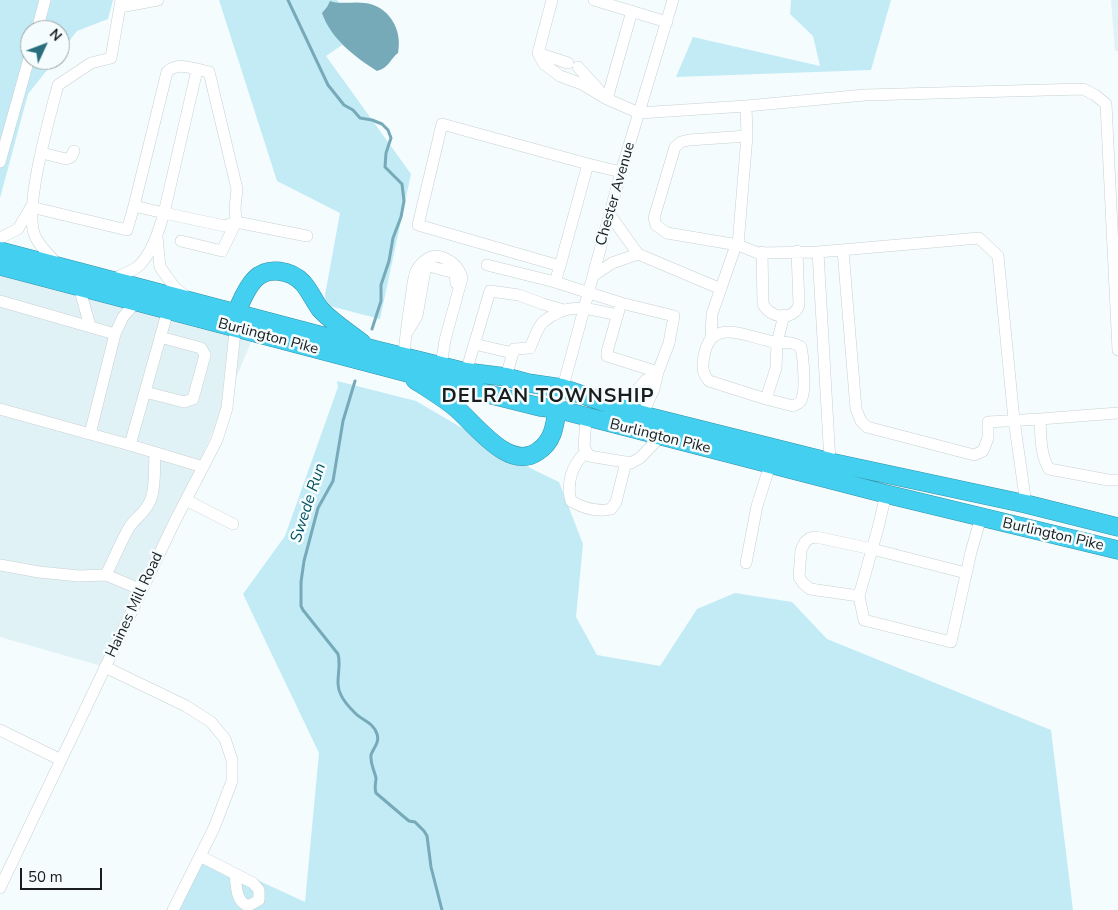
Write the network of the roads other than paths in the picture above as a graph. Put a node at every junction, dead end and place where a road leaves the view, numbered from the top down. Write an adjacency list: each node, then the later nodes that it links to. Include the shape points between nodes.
1 (45, 0): 8 (street)
2 (158, 0): 6 (street)
3 (552, 0): 10 (street)
4 (594, 0): 7 (street)
5 (673, 0): 9 (street, Chester Avenue)
6 (121, 4): 18 (street, via 111,58 91,63 58,85)
7 (632, 11): 9 (street); 13 (street)
8 (40, 20)
9 (667, 22): 15 (street, Chester Avenue)
10 (538, 53): 13 (street, via 573,65); 13 (street, via 544,64 560,76)
11 (26, 70): 19 (street)
12 (197, 70): 22 (street, via 181,66 167,72); 24 (street); 26 (street, via 209,72 217,102 236,189)
13 (607, 99): 15 (street)
14 (746, 106): 15 (street); 16 (street); 65 (street, via 865,95 1083,89 1094,94 1106,104)
15 (639, 113): 21 (street, Chester Avenue)
16 (747, 136): 31 (street); 31 (street, via 689,140 675,147 654,218 656,225 667,233)
17 (74, 151): 18 (street, via 66,159)
18 (42, 152): 23 (street)
19 (0, 162)
20 (588, 164): 21 (street); 40 (street); 40 (street, via 442,124 418,225)
21 (622, 172): 25 (street, Chester Avenue)
22 (134, 206): 23 (street, via 126,230); 24 (street)
23 (31, 207): 29 (street, via 18,229); 41 (street, via 35,236)
24 (164, 213): 26 (street, via 225,226); 28 (street)
25 (610, 215): 37 (street); 42 (street, Chester Avenue)
26 (236, 222): 27 (street); 30 (street, via 222,251)
27 (307, 236)
28 (157, 237): 43 (street, via 137,267); 50 (street, via 160,267 175,288)
29 (0, 238)
30 (181, 241)
31 (737, 245): 35 (street); 46 (street)
32 (843, 250): 36 (street); 82 (street, via 979,238 998,256); 82 (street, via 856,409 860,421 867,427 974,455 983,451 988,438 988,422)
33 (0, 251): 41 (highway, Burlington Pike)
34 (797, 251): 35 (street); 36 (street); 56 (street, via 800,306 791,316)
35 (762, 252): 56 (street, via 763,304 766,311)
36 (818, 252): 89 (street)
37 (638, 254): 42 (street); 46 (street)
38 (487, 265): 44 (street)
39 (0, 266): 45 (highway, Burlington Pike)
40 (560, 266): 44 (street)
41 (61, 267): 43 (highway, Burlington Pike)
42 (593, 276): 47 (street, Chester Avenue)
43 (111, 280): 50 (highway, Burlington Pike)
44 (555, 282): 47 (street)
45 (79, 287): 49 (highway, Burlington Pike); 58 (street)
46 (721, 289): 61 (street, via 712,314)
47 (588, 292): 51 (street); 52 (street, Chester Avenue)
48 (0, 301): 58 (street)
49 (136, 302): 53 (highway, Burlington Pike); 59 (street, via 123,317)
50 (195, 302): 57 (highway, Burlington Pike)
51 (621, 303): 55 (street); 70 (street, via 674,316 669,343)
52 (584, 307): 54 (street); 55 (street); 72 (street, Chester Avenue)
53 (168, 310): 57 (highway, Burlington Pike); 60 (street)
54 (564, 310): 63 (street, via 520,295 490,290); 66 (street, via 541,324 530,348 514,349)
55 (617, 315): 70 (street, via 607,356)
56 (784, 315): 62 (street)
57 (236, 321): 64 (highway, Burlington Pike); 64 (highway, via 243,297 255,279 265,273 284,272 304,284 319,308); 67 (highway, Burlington Pike); 91 (street, Haines Mill Road, via 227,408 217,440)
58 (90, 326): 59 (street)
59 (115, 334): 83 (street)
60 (160, 337): 73 (street); 73 (street, via 201,348 205,355 193,400 184,402)
61 (711, 337): 62 (street, via 723,331); 74 (street, via 702,365 703,374 709,381)
62 (777, 343): 74 (street, via 776,368); 74 (street, via 792,342 801,347 804,394 793,406)
63 (474, 344): 66 (street); 69 (street)
64 (369, 349): 67 (highway, Burlington Pike)
65 (1118, 350)
66 (513, 354): 71 (street)
67 (403, 364): 68 (highway, Burlington Pike); 68 (street, via 416,272 430,257 441,257 453,262 462,278); 77 (highway, Burlington Pike, via 530,404); 77 (highway, via 502,450 522,458 539,451 549,441)
68 (441, 366): 69 (highway, Burlington Pike)
69 (466, 372): 71 (highway, Burlington Pike)
70 (658, 372): 75 (street, via 646,380); 79 (street)
71 (506, 377): 72 (highway, Burlington Pike)
72 (562, 388): 75 (highway, Burlington Pike); 77 (street, Chester Avenue)
73 (144, 392): 85 (street)
74 (766, 399)
75 (621, 408): 79 (highway, Burlington Pike)
76 (0, 409): 83 (street)
77 (557, 409): 80 (highway, Burlington Pike)
78 (1118, 413): 81 (street)
79 (642, 415): 89 (highway, Burlington Pike)
80 (586, 418): 84 (highway, Burlington Pike); 86 (street)
81 (1040, 419): 82 (street); 92 (street, via 1042,451 1049,469)
82 (1014, 420): 95 (street)
83 (90, 434): 85 (street)
84 (660, 437): 88 (street, via 640,458); 90 (highway, Burlington Pike)
85 (130, 445): 87 (street)
86 (586, 452): 88 (street, via 589,456); 88 (street, via 574,467 569,486 571,502 581,506 611,509)
87 (155, 453): 91 (street); 104 (street, via 152,497 142,515 130,527)
88 (628, 462)
89 (830, 462): 95 (highway, Burlington Pike)
90 (770, 465): 93 (highway, Burlington Pike); 101 (street)
91 (203, 467): 94 (street, Haines Mill Road)
92 (1118, 480)
93 (886, 494): 96 (highway, Burlington Pike); 99 (street)
94 (186, 500): 97 (street); 105 (street, Haines Mill Road)
95 (1026, 504): 98 (highway, Burlington Pike)
96 (981, 517): 100 (highway, Burlington Pike); 103 (street)
97 (233, 524)
98 (1118, 527)
99 (872, 549): 103 (street); 106 (street); 106 (street, via 816,537 805,542 801,550 799,576 810,589)
100 (1118, 550)
101 (746, 563)
102 (0, 565): 104 (street, via 79,576)
103 (966, 573): 106 (street, via 951,642 864,620)
104 (106, 575): 105 (street)
105 (142, 590): 107 (street, Haines Mill Road)
106 (859, 596)
107 (105, 667): 109 (street, Haines Mill Road); 110 (street, via 186,706 211,722 225,739 232,760 232,781)
108 (0, 730): 109 (street)
109 (61, 760): 112 (street, Haines Mill Road)
110 (200, 856): 111 (street); 113 (street)
111 (236, 874)
112 (0, 888)
113 (173, 910)

